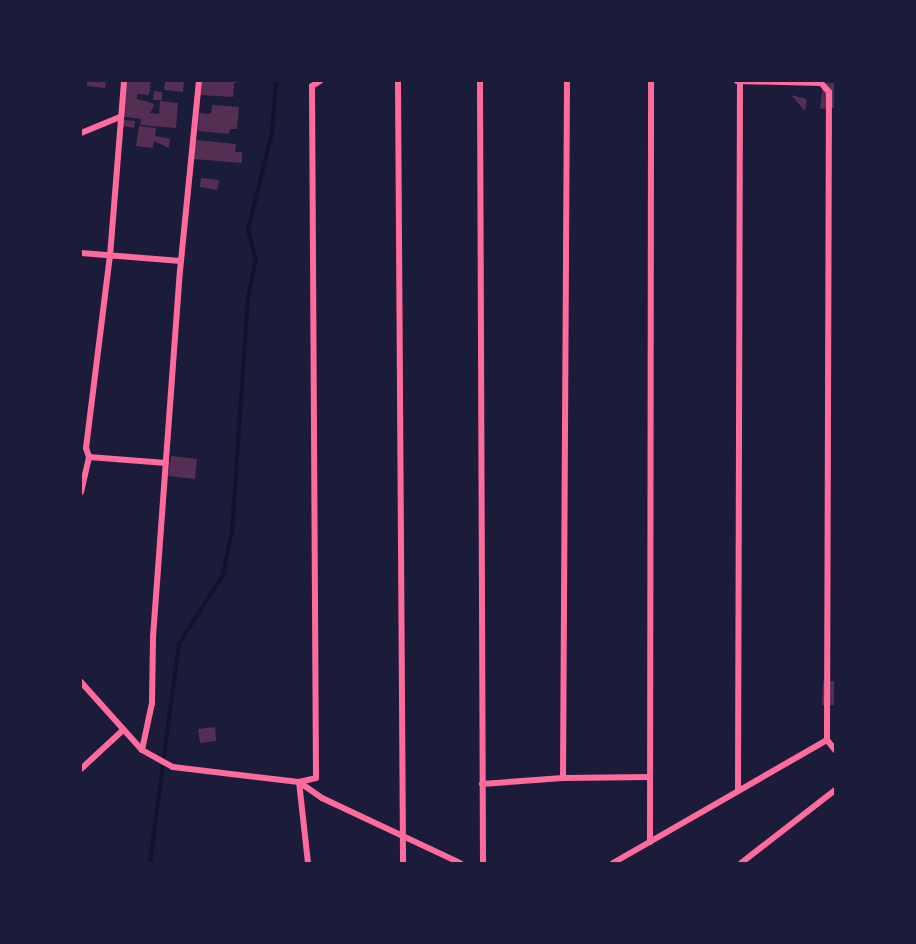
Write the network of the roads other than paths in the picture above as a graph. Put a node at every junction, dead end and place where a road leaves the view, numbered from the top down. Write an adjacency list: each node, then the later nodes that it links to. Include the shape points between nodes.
1 (124, 81): 10 (street)
2 (199, 81): 14 (street)
3 (320, 81): 9 (street)
4 (398, 81): 30 (street)
5 (480, 81): 27 (street)
6 (567, 81): 25 (street)
7 (651, 81): 24 (street)
8 (739, 81): 20 (street, via 821,82 829,92); 29 (street)
9 (311, 84): 26 (street, via 316,778)
10 (120, 117): 11 (street); 13 (street)
11 (81, 133)
12 (81, 253): 13 (street)
13 (110, 255): 14 (street); 15 (street, via 86,448)
14 (181, 261): 16 (street)
15 (89, 457): 16 (street); 17 (street)
16 (166, 463): 21 (street, via 152,703)
17 (81, 492)
18 (81, 682): 19 (street)
19 (123, 730): 21 (street); 23 (street)
20 (827, 740): 22 (street); 29 (street)
21 (142, 750): 26 (street, via 173,766)
22 (835, 750)
23 (81, 769)
24 (650, 777): 25 (street); 31 (street)
25 (563, 778): 27 (street)
26 (299, 782): 30 (street, via 322,798); 32 (street)
27 (482, 784): 35 (street)
28 (835, 790): 37 (street)
29 (738, 791): 31 (street)
30 (401, 834): 33 (street); 34 (street)
31 (650, 842): 36 (street)
32 (308, 863)
33 (403, 863)
34 (460, 863)
35 (483, 863)
36 (613, 863)
37 (741, 863)

